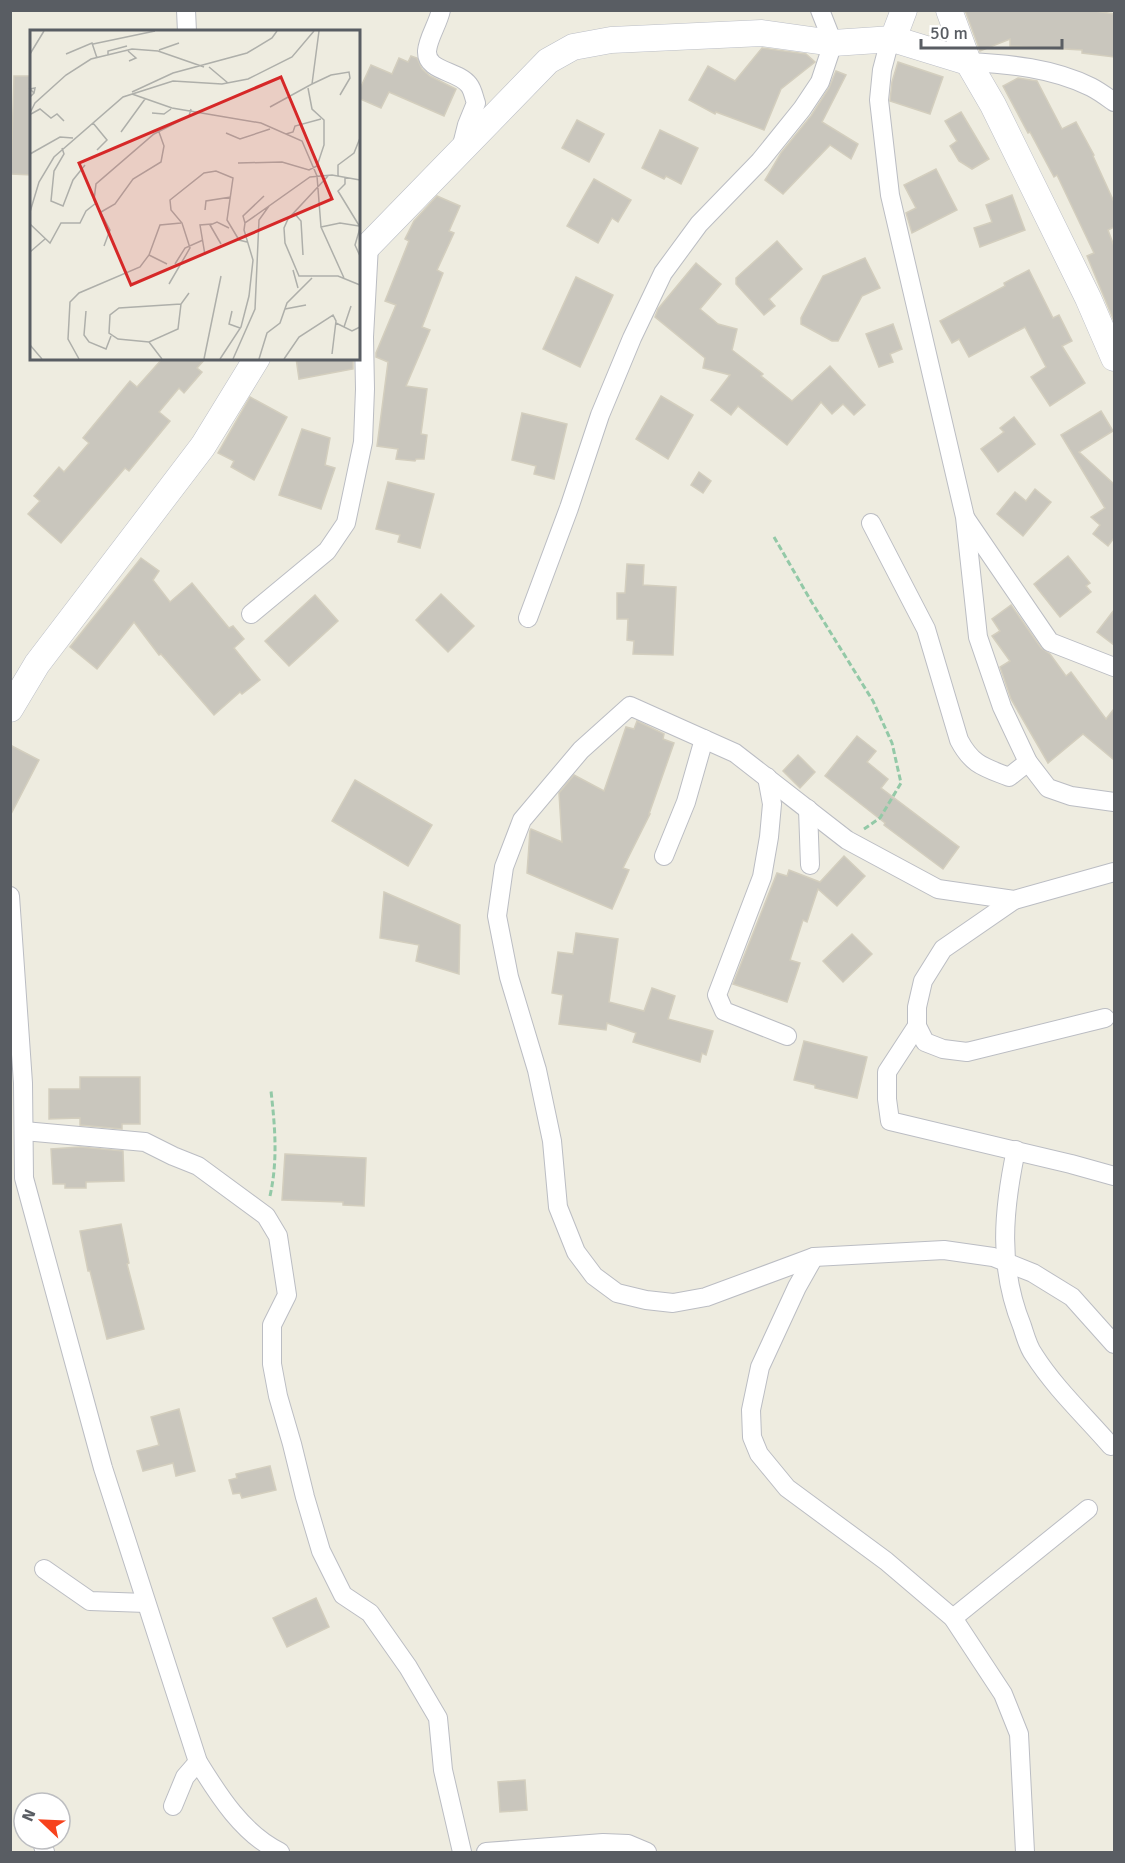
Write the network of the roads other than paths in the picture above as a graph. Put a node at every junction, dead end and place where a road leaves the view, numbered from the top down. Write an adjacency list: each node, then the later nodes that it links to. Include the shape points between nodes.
1 (186, 10): 6 (street)
2 (441, 10): 11 (street, via 427,49 428,59 433,66 470,86 476,103)
3 (820, 10): 8 (street)
4 (904, 10): 7 (street)
5 (949, 10): 9 (street)
6 (187, 30)
7 (893, 39): 8 (street); 9 (street); 15 (street, via 886,51 879,100 890,195)
8 (833, 43): 11 (street, via 762,33 611,40 573,47 549,61); 18 (street, via 820,82 802,109 760,161 699,224 663,273 600,415)
9 (968, 62): 10 (street, via 1038,69 1091,87); 13 (street, via 1004,126)
10 (1114, 102)
11 (460, 151): 12 (street)
12 (364, 249): 17 (street, via 363,442 346,523 327,551)
13 (1112, 347)
14 (256, 360): 20 (street, via 203,446 37,664)
15 (965, 517): 19 (street, via 1050,642); 22 (street, via 978,637 1002,707)
16 (871, 523): 22 (street, via 926,629 966,753 973,761 1009,777)
17 (251, 614)
18 (528, 618)
19 (1114, 667)
20 (10, 709)
21 (704, 739): 23 (street, via 735,753); 26 (street, via 686,802); 37 (street, via 630,706 581,750 522,820 504,867 497,916 509,977 537,1070 552,1141 558,1206 576,1252 594,1275 616,1293 673,1303 706,1297)
22 (1028, 762): 24 (street, via 1048,788 1071,796)
23 (767, 777): 25 (street); 33 (street, via 772,804 762,877 717,995 724,1011)
24 (1114, 802)
25 (808, 809): 27 (street); 30 (street, via 847,840 938,889)
26 (664, 856)
27 (810, 865)
28 (1114, 873): 30 (street)
29 (10, 896): 34 (street)
30 (1014, 900): 32 (street, via 943,949 923,981 916,1007)
31 (1105, 1018): 32 (street, via 967,1052 925,1042)
32 (917, 1026): 35 (street, via 887,1072 890,1121)
33 (787, 1036)
34 (24, 1131): 43 (street, via 24,1178 104,1468); 48 (street, via 145,1142 198,1166 266,1216 278,1236 287,1295 272,1325 272,1364 321,1551 342,1595 370,1613 438,1718 443,1770)
35 (1016, 1150): 36 (street); 38 (street, via 1004,1246)
36 (1114, 1176)
37 (814, 1257): 38 (street, via 944,1250); 44 (street, via 760,1367 751,1410 752,1437 759,1454 787,1488 886,1561)
38 (1006, 1262): 39 (street, via 1072,1297); 40 (street, via 1017,1313 1032,1354)
39 (1114, 1344)
40 (1111, 1446)
41 (1088, 1509): 44 (street)
42 (44, 1569): 43 (street, via 90,1601)
43 (146, 1603): 45 (street)
44 (953, 1618): 51 (street, via 1003,1694 1019,1734)
45 (198, 1762): 46 (street, via 185,1777); 47 (street, via 219,1798 255,1836)
46 (173, 1806)
47 (280, 1852)
48 (462, 1852)
49 (486, 1852): 50 (street, via 603,1843 628,1844)
50 (648, 1852)
51 (1025, 1852)

